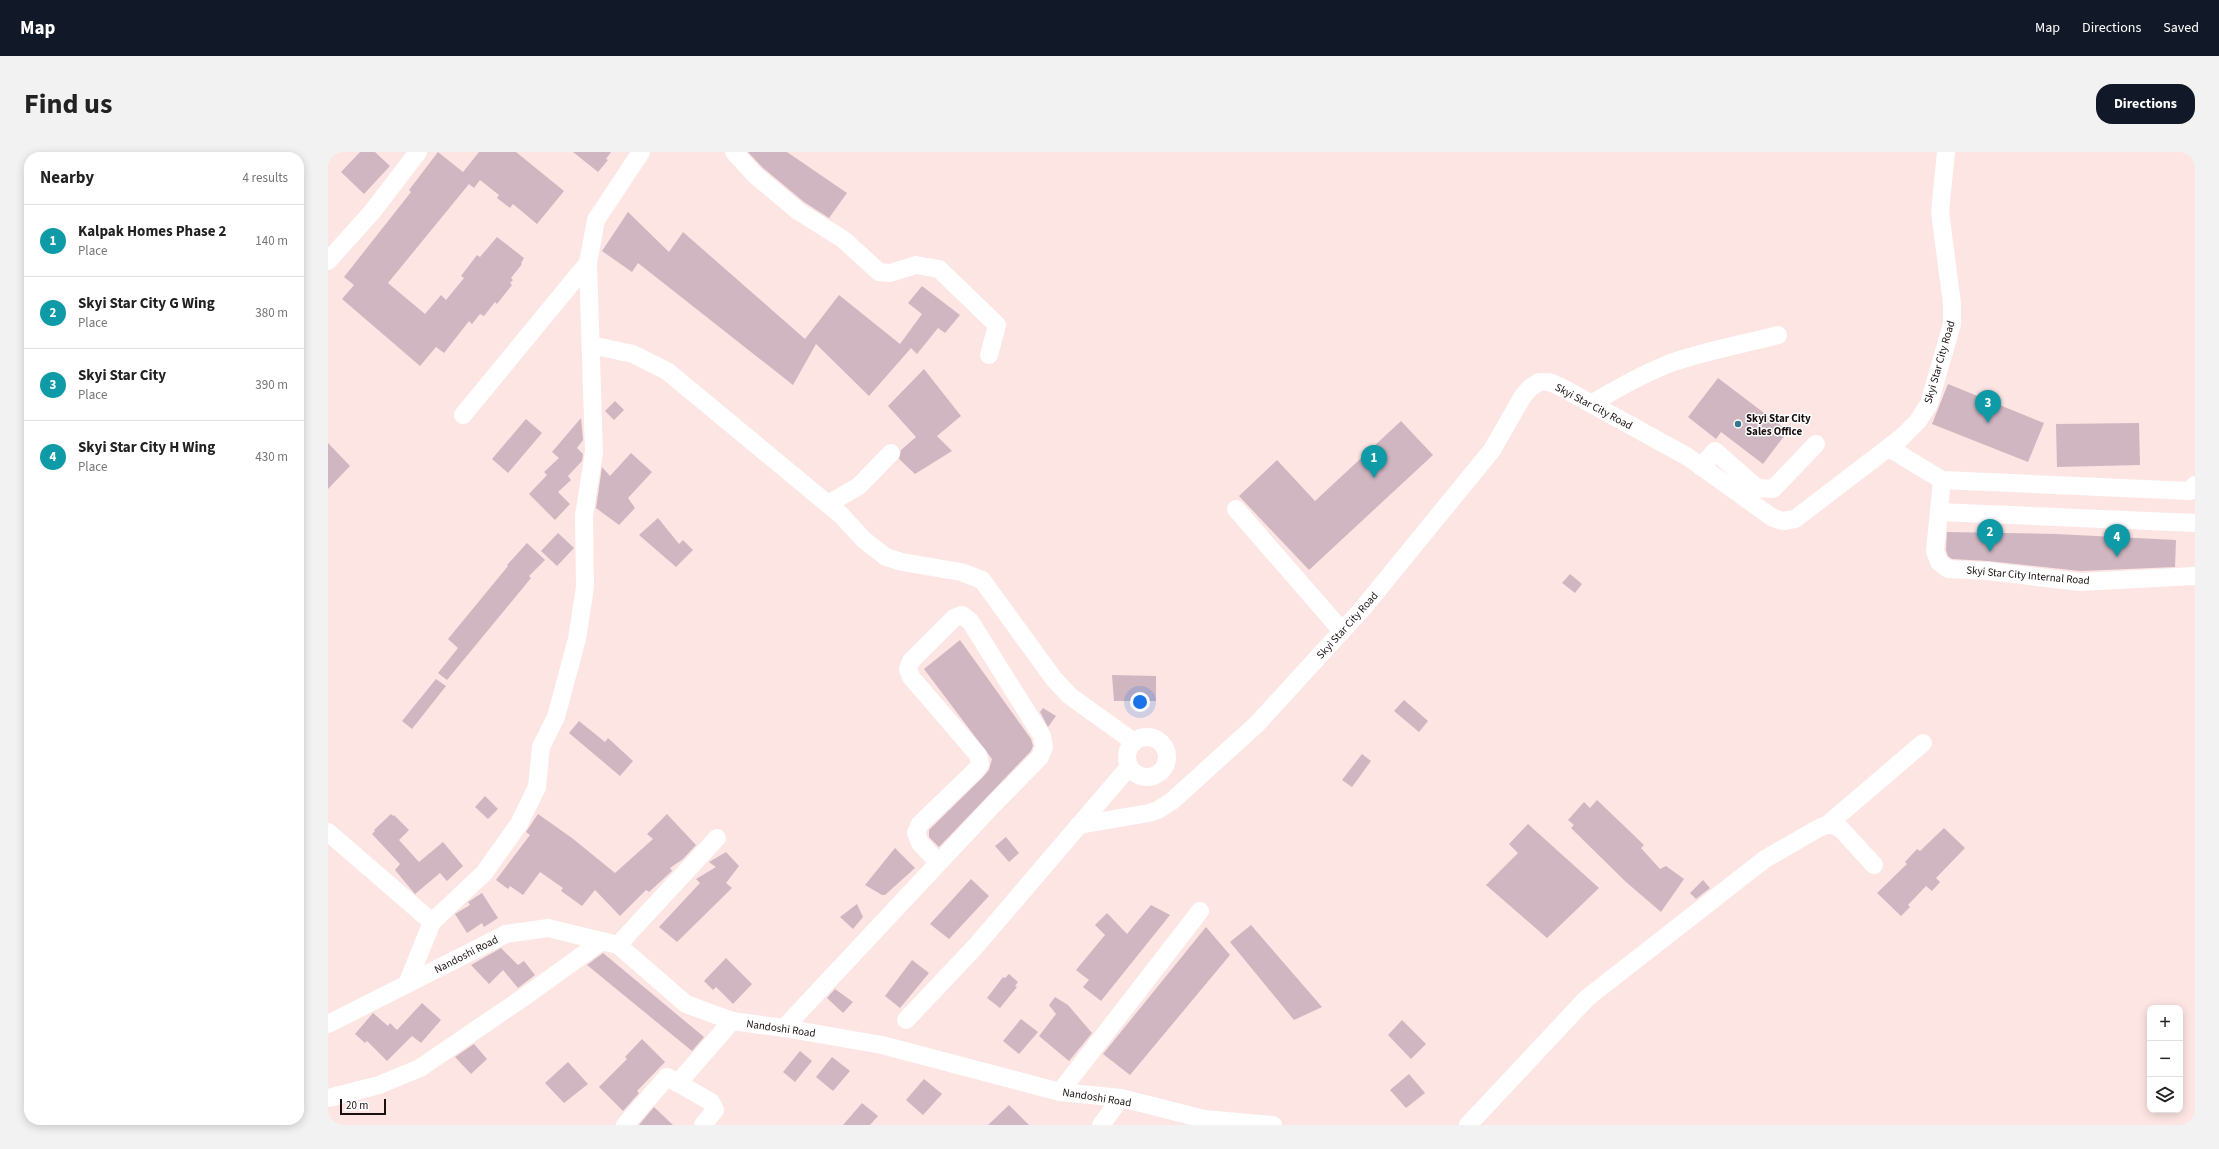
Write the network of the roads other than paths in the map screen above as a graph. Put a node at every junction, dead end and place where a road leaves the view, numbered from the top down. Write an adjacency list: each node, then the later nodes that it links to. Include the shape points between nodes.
1 (418, 152): 5 (street, via 372,212)
2 (641, 152): 6 (street, via 596,220)
3 (734, 152): 9 (street, via 755,175 798,211 844,240 879,272 890,273 916,266 939,269 996,325)
4 (1946, 152): 13 (street, Skyi Star City Road, via 1940,212 1952,304 1952,324 1929,404 1918,421)
5 (328, 261)
6 (588, 263): 8 (street); 11 (street)
7 (1778, 335): 10 (street, via 1720,348 1668,364 1623,384)
8 (591, 344): 18 (street, via 634,354 667,371); 36 (street, via 594,452 584,516 585,587 577,639 556,717 541,747 537,787 519,824 484,873)
9 (990, 355)
10 (1591, 404): 15 (street, Skyi Star City Road, via 1669,446); 23 (street, Skyi Star City Road, via 1549,382 1539,382 1530,388 1492,450)
11 (462, 416)
12 (1816, 444): 15 (street, via 1773,489 1757,488 1715,451)
13 (1889, 448): 15 (street, Skyi Star City Road, via 1795,520 1783,521 1773,518); 16 (street)
14 (891, 453): 18 (street, via 859,486)
15 (1701, 467)
16 (1942, 480): 17 (street, via 2190,491); 20 (street, Skyi Star City Internal Road)
17 (2195, 485)
18 (828, 504): 24 (street, via 864,540 886,557 961,572 982,580 1065,691)
19 (1236, 509): 23 (street)
20 (1939, 512): 21 (street); 22 (street, Skyi Star City Internal Road, via 1935,552 1939,562 1948,569 2080,582)
21 (2195, 523)
22 (2195, 576)
23 (1342, 631): 28 (street, Skyi Star City Road, via 1257,724)
24 (1134, 742): 26 (street, via 1127,754); 27 (street, via 1153,738 1164,746 1167,759)
25 (1923, 743): 30 (street)
26 (1129, 767): 27 (street, via 1138,776); 29 (street)
27 (1157, 775): 28 (street)
28 (1172, 801): 29 (street, Skyi Star City Road, via 1150,813)
29 (1080, 825): 39 (street, via 975,947)
30 (1827, 825): 34 (street, via 1841,829); 51 (street, via 1760,863 1587,998)
31 (328, 832): 36 (street)
32 (717, 838): 37 (street)
33 (938, 862): 33 (street, via 1040,757 1044,747 1038,729 970,620 962,615 954,618 911,662 908,669 911,677 978,755 980,764 920,824 916,833 920,844); 42 (street)
34 (1874, 865)
35 (1200, 911): 44 (street)
36 (432, 922): 38 (street)
37 (610, 943): 38 (street, Nandoshi Road, via 548,928 506,934); 40 (street, Nandoshi Road, via 686,1004); 45 (street, via 527,995 420,1068 379,1085)
38 (407, 984): 41 (street, Nandoshi Road)
39 (906, 1020)
40 (732, 1021): 42 (street, Nandoshi Road); 43 (street)
41 (328, 1024)
42 (784, 1028): 44 (street, Nandoshi Road, via 882,1045)
43 (678, 1083): 47 (street, via 667,1077); 48 (street, via 711,1102 714,1110)
44 (1060, 1092): 46 (street, Nandoshi Road)
45 (328, 1098)
46 (1121, 1098): 49 (street); 50 (street, Nandoshi Road, via 1204,1119)
47 (624, 1125)
48 (703, 1125)
49 (1101, 1125)
50 (1274, 1125)
51 (1468, 1125)

